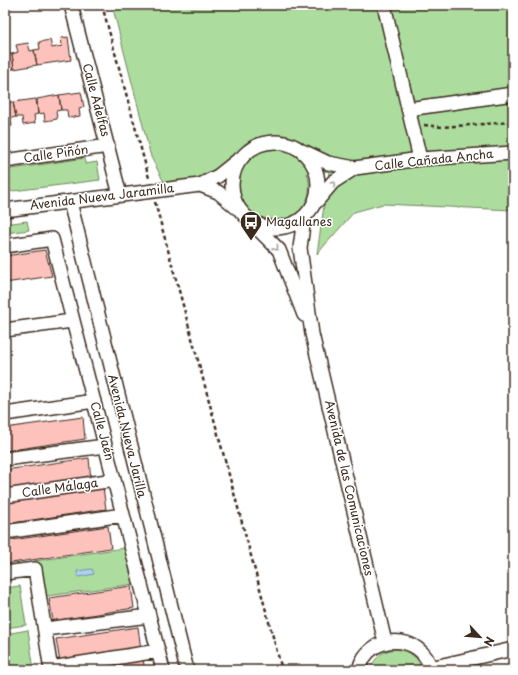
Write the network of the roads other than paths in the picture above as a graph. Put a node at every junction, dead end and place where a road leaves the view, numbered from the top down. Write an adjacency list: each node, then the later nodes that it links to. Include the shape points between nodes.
1 (71, 5): 5 (street, Calle Adelfas)
2 (384, 5): 4 (street)
3 (513, 94): 4 (street)
4 (408, 109): 9 (street)
5 (108, 146): 10 (street, Calle Piñón); 13 (street, Calle Adelfas)
6 (300, 150): 8 (street, via 287,143 272,142 258,146); 11 (street, Calle Cañada Ancha, via 328,163); 15 (street, via 315,168 318,192)
7 (513, 153): 9 (street, Calle Cañada Ancha)
8 (245, 154): 12 (street, Avenida Nueva Jaramilla, via 218,176); 17 (street, via 233,174 232,187)
9 (420, 159): 11 (street, Calle Cañada Ancha)
10 (5, 161)
11 (355, 168): 15 (street, Calle Cañada Ancha, one-way to 11, via 333,182)
12 (200, 185): 13 (street, Avenida Nueva Jaramilla); 17 (street, Avenida Nueva Jaramilla, via 218,192)
13 (120, 195): 14 (street, Avenida Nueva Jaramilla)
14 (70, 202): 16 (street, Avenida Nueva Jaramilla); 41 (street, Avenida Nueva Jarilla)
15 (314, 204): 18 (street)
16 (5, 210)
17 (239, 210): 19 (street)
18 (304, 218): 19 (street, via 283,228 271,229); 23 (street, Avenida de las Comunicaciones, via 300,248)
19 (248, 220): 23 (street, Avenida de las Comunicaciones, one-way to 23, via 279,250)
20 (5, 246): 21 (street, Calle Jaén, via 52,239)
21 (72, 321): 22 (street); 24 (street, Calle Jaén)
22 (5, 330)
23 (312, 334): 35 (street, Avenida de las Comunicaciones)
24 (94, 401): 25 (street); 26 (street, Calle Jaén)
25 (5, 414)
26 (105, 446): 27 (street); 28 (street, Calle Jaén)
27 (5, 459)
28 (114, 480): 29 (street, Calle Málaga); 30 (street, Calle Jaén)
29 (5, 496)
30 (123, 515): 31 (street); 33 (street, Calle Jaén)
31 (5, 532)
32 (5, 573): 34 (street, via 35,569)
33 (149, 616): 34 (street); 37 (street, Calle Jaén)
34 (45, 630): 38 (street)
35 (385, 642): 39 (street, via 407,642 426,658); 42 (street, via 368,652)
36 (513, 649): 39 (street)
37 (158, 651): 38 (street); 40 (street, Calle Jaén)
38 (51, 669)
39 (431, 669)
40 (163, 670)
41 (187, 670)
42 (359, 670)

